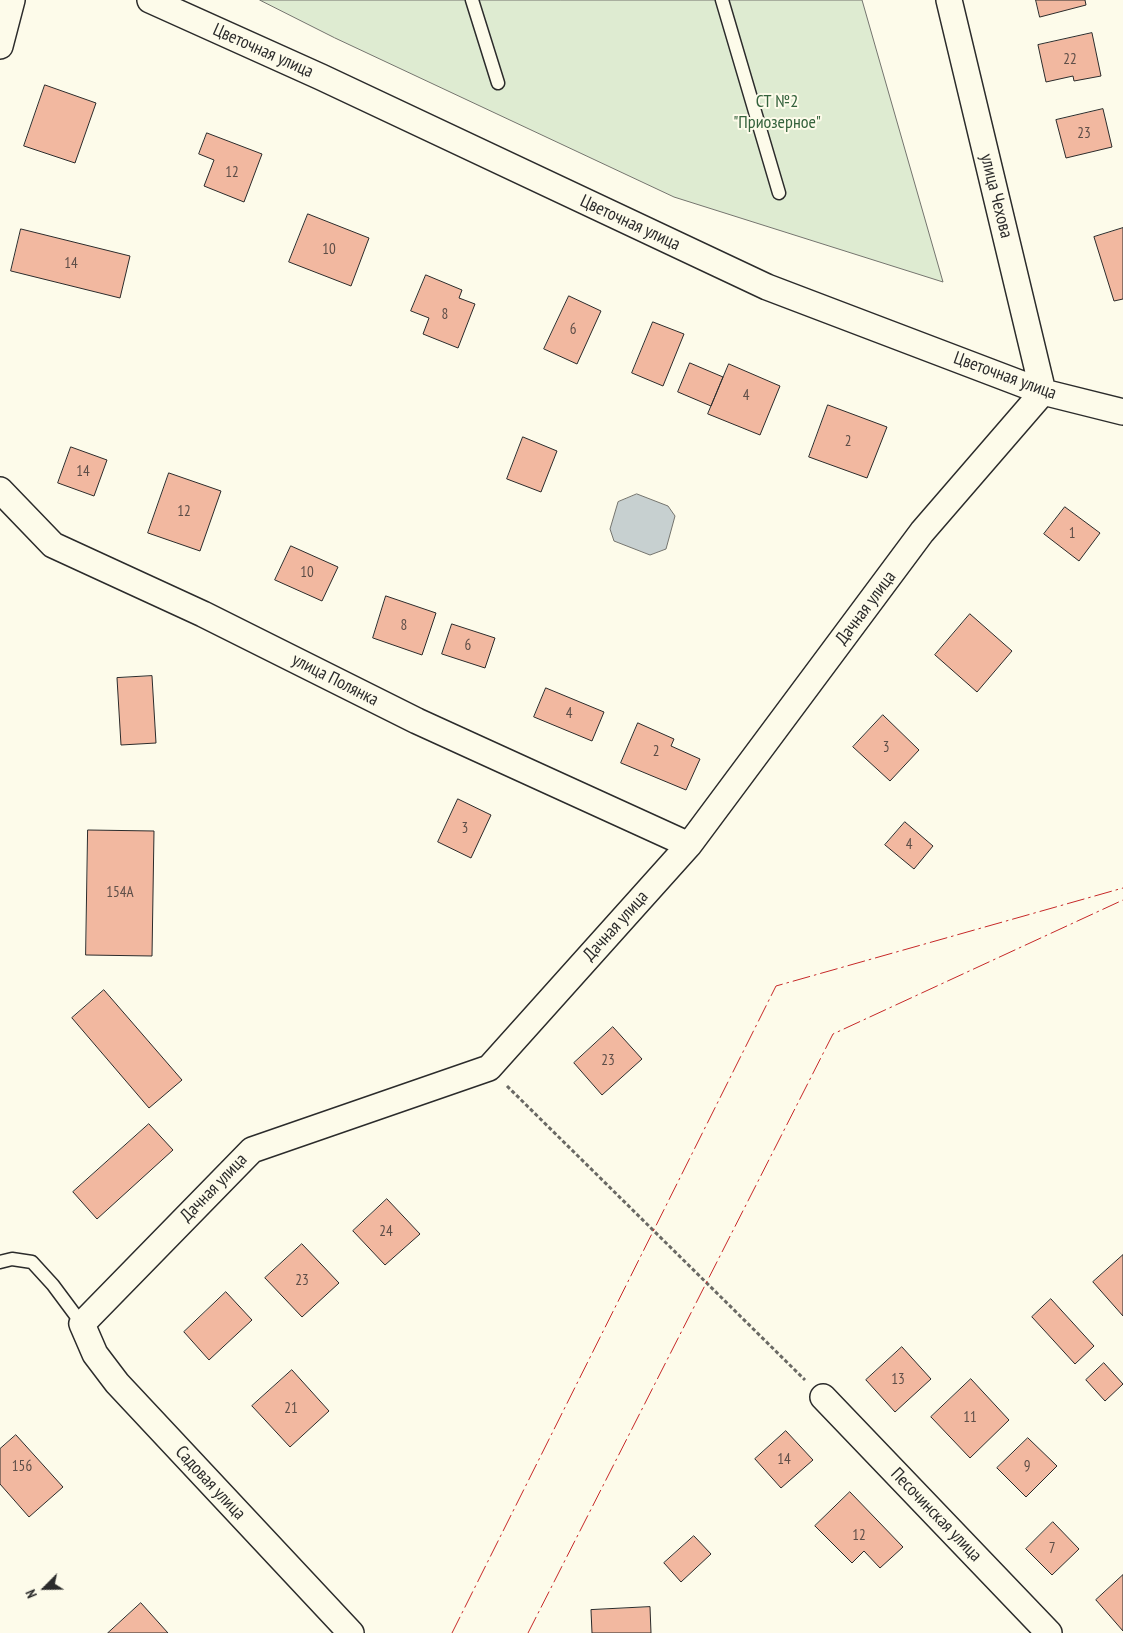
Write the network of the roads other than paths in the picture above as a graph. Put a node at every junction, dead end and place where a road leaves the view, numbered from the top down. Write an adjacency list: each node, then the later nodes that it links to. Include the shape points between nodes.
1 (12, 0): 6 (street)
2 (150, 0): 9 (street, Цветочная улица, via 767,287)
3 (472, 0): 7 (lane)
4 (722, 0): 8 (lane)
5 (949, 0): 9 (street, улица Чехова)
6 (0, 46)
7 (498, 83)
8 (779, 194)
9 (1043, 392): 10 (street, Цветочная улица); 12 (street, Дачная улица, via 922,532)
10 (1123, 412)
11 (0, 490): 12 (street, улица Полянка, via 53,545 203,614 417,721)
12 (689, 845): 14 (street, Дачная улица, via 489,1068 252,1150)
13 (0, 1262): 14 (lane, via 12,1259 32,1262)
14 (82, 1324): 16 (street, Садовая улица, via 95,1354 117,1384)
15 (823, 1397): 17 (street, Песочинская улица)
16 (351, 1633)
17 (1049, 1633)

